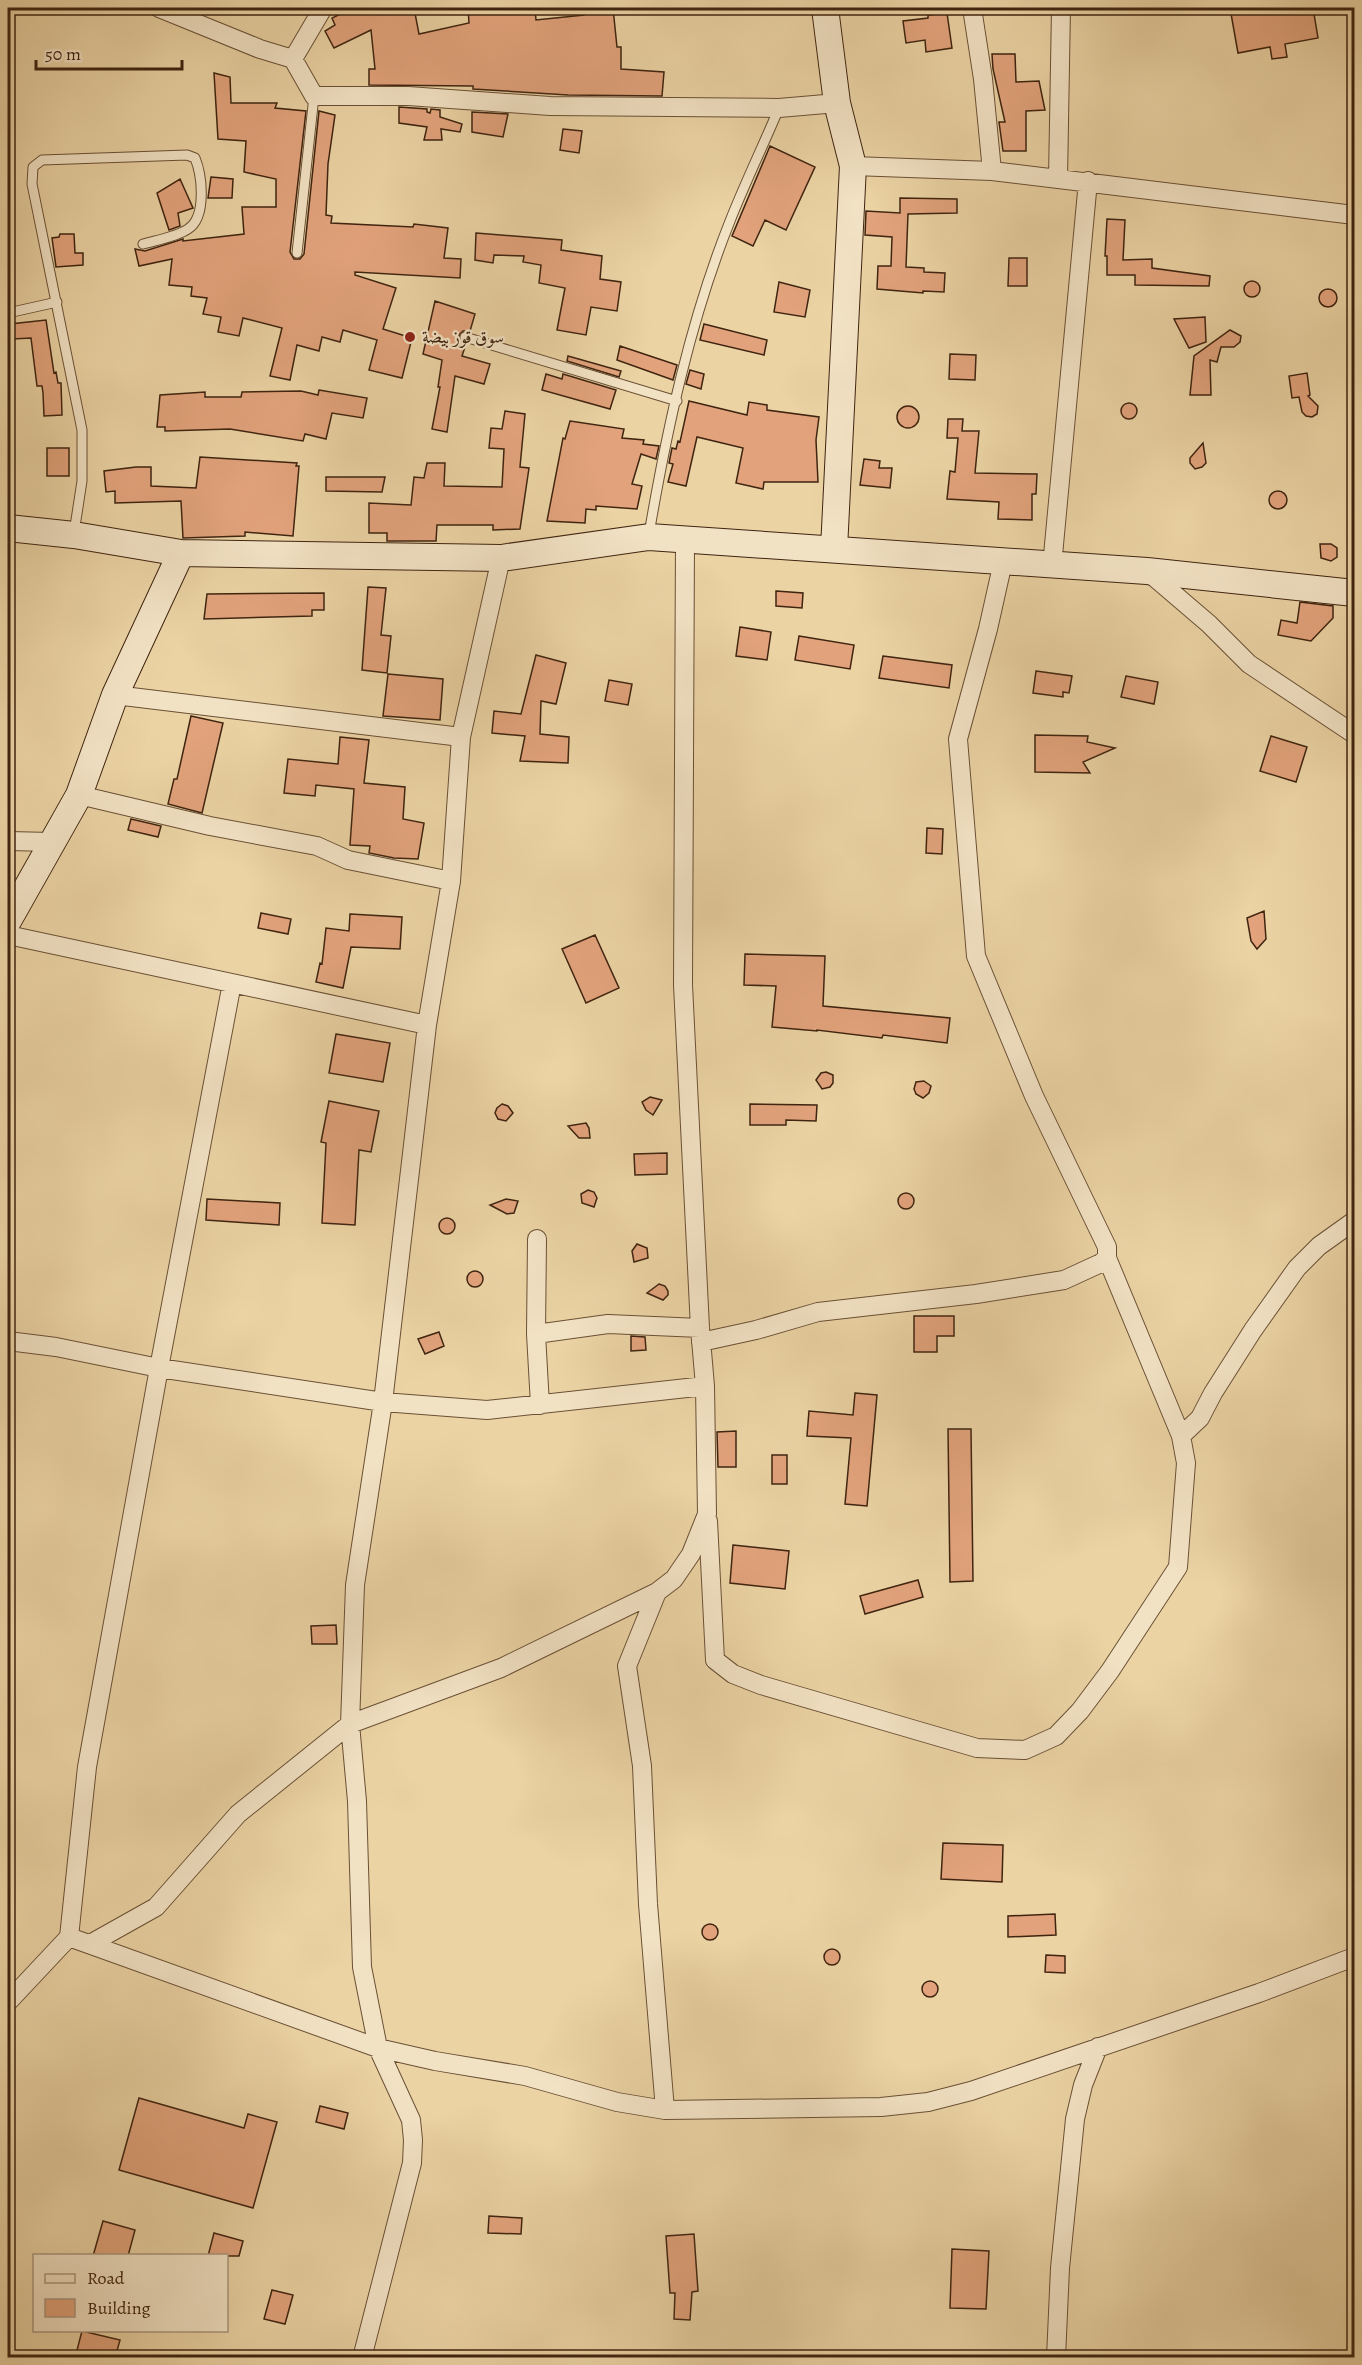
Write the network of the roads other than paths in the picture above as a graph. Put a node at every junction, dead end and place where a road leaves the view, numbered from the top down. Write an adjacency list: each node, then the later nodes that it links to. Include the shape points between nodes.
1 (159, 8): 6 (street)
2 (323, 8): 6 (street)
3 (825, 8): 8 (main road)
4 (972, 8): 11 (street)
5 (1061, 8): 12 (street)
6 (293, 59): 7 (street)
7 (314, 96): 9 (street, via 408,96 550,106); 16 (lane)
8 (837, 103): 9 (street); 10 (main road)
9 (779, 108): 20 (lane, via 711,275)
10 (853, 166): 11 (street); 25 (main road)
11 (992, 171): 12 (street)
12 (1058, 179): 13 (street)
13 (1088, 181): 14 (street); 29 (street)
14 (1354, 215)
15 (143, 244): 17 (lane, via 189,229 199,216 200,169 195,158 188,155 42,160 33,167 32,184)
16 (297, 253)
17 (57, 302): 18 (lane); 22 (lane, via 82,430 82,481)
18 (8, 314)
19 (465, 337): 20 (lane)
20 (677, 400): 23 (lane)
21 (8, 528): 22 (main road)
22 (74, 535): 26 (main road)
23 (649, 537): 24 (main road); 27 (main road)
24 (685, 539): 25 (main road); 47 (street, via 683,985)
25 (834, 549): 28 (main road)
26 (180, 553): 27 (main road); 32 (main road)
27 (501, 558): 34 (street)
28 (1003, 562): 29 (main road); 45 (street, via 958,739 976,956 1034,1096 1107,1248)
29 (1052, 566): 30 (main road)
30 (1146, 571): 31 (main road); 33 (street, via 1249,664)
31 (1354, 593)
32 (115, 695): 34 (street); 35 (main road)
33 (1354, 734)
34 (461, 737): 38 (street)
35 (79, 795): 37 (main road); 38 (street, via 317,846 348,860)
36 (8, 841): 37 (street)
37 (52, 842): 39 (main road)
38 (452, 881): 42 (street)
39 (8, 921)
40 (8, 934): 41 (street)
41 (232, 983): 42 (street); 49 (street)
42 (427, 1025): 51 (street)
43 (1354, 1221): 53 (street, via 1297,1268 1212,1393 1200,1418)
44 (537, 1239): 46 (street)
45 (1107, 1258): 47 (street, via 1064,1280 818,1312 756,1330); 53 (street)
46 (536, 1334): 47 (street, via 608,1324); 52 (street)
47 (700, 1335): 50 (street)
48 (8, 1341): 49 (street)
49 (159, 1368): 51 (street); 57 (street, via 87,1767)
50 (705, 1386): 52 (street); 54 (street)
51 (383, 1402): 52 (street, via 487,1410); 56 (street, via 355,1585)
52 (540, 1405)
53 (1181, 1437): 54 (street, via 1186,1463 1178,1568 1080,1711 1056,1736 1025,1750 977,1748 761,1685 734,1674 715,1660)
54 (707, 1514): 55 (street, via 691,1554 674,1579)
55 (657, 1592): 56 (street, via 501,1668); 63 (street, via 627,1666 642,1766 648,1904)
56 (350, 1724): 58 (street, via 238,1814 156,1907); 62 (street, via 357,1801 362,1967)
57 (69, 1937): 58 (street); 60 (street)
58 (90, 1944): 62 (street)
59 (1354, 1957): 61 (street)
60 (8, 2002)
61 (1098, 2047): 63 (street, via 928,2102 881,2107); 65 (street, via 1075,2119 1060,2268)
62 (378, 2048): 63 (street, via 525,2076 617,2102); 64 (street, via 411,2120 412,2163)
63 (665, 2110)
64 (363, 2358)
65 (1056, 2358)

